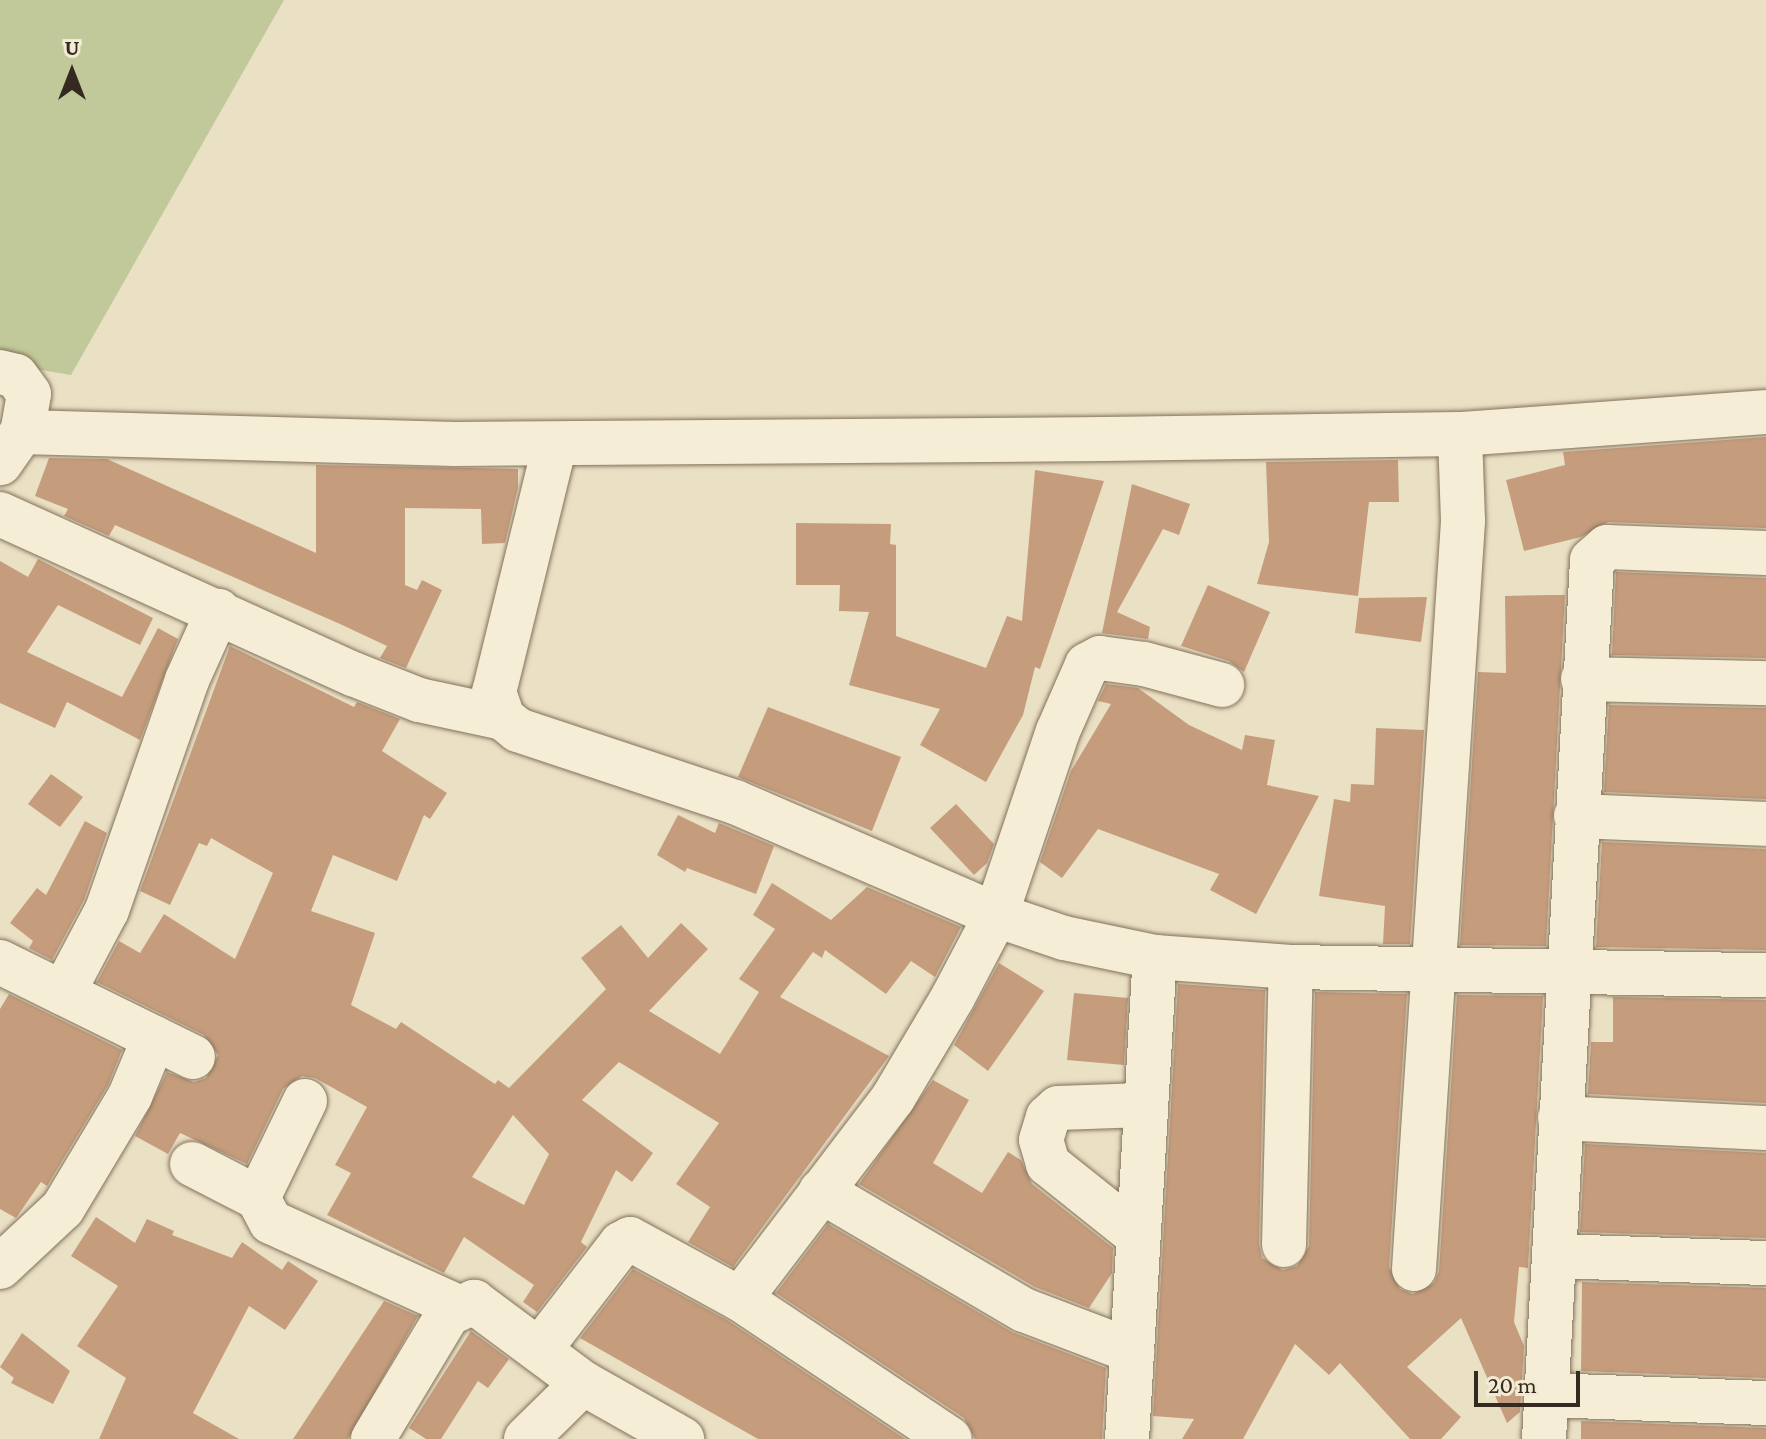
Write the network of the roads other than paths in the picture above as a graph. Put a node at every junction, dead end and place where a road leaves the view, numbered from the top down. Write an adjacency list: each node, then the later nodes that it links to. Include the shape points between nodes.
1 (0, 372): 5 (street, via 16,376 29,394)
2 (1766, 412): 3 (street)
3 (1460, 434): 4 (street); 19 (street, via 1463,521)
4 (555, 444): 5 (street); 12 (street, via 494,692)
5 (11, 448)
6 (0, 514): 8 (street)
7 (1766, 553): 9 (street, via 1599,549 1592,560)
8 (218, 611): 12 (street, via 419,700); 22 (street, via 187,680 107,910)
9 (1583, 679): 10 (street); 13 (street)
10 (1766, 683)
11 (1222, 685): 15 (street, via 1114,660 1100,658 1087,665 1058,731)
12 (503, 718): 15 (street, via 518,730 735,802)
13 (1576, 816): 14 (street); 20 (street)
14 (1766, 824)
15 (996, 915): 16 (street, via 1064,938); 30 (street, via 893,1098)
16 (1155, 957): 18 (street); 26 (street)
17 (0, 962): 22 (street)
18 (1291, 967): 19 (street); 33 (street)
19 (1430, 968): 20 (street); 37 (street)
20 (1568, 970): 21 (street); 27 (street)
21 (1766, 975)
22 (63, 993): 23 (street)
23 (154, 1038): 24 (street); 36 (street, via 130,1096 63,1208)
24 (193, 1057)
25 (305, 1101): 31 (street)
26 (1144, 1105): 32 (street); 32 (street, via 1065,1106 1048,1117 1041,1140 1048,1164)
27 (1560, 1118): 28 (street); 34 (street)
28 (1766, 1128)
29 (192, 1164): 31 (street)
30 (821, 1191): 38 (street); 41 (street, via 1024,1310)
31 (258, 1198): 39 (street, via 271,1222 302,1240)
32 (1137, 1235): 41 (street)
33 (1284, 1245)
34 (1554, 1256): 35 (street); 43 (street)
35 (1766, 1263)
36 (0, 1267)
37 (1414, 1269)
38 (740, 1299): 40 (street, via 627,1239); 48 (street)
39 (458, 1307): 40 (street, via 474,1302); 45 (street, via 448,1314)
40 (540, 1349): 42 (street)
41 (1132, 1351): 49 (street)
42 (583, 1383): 46 (street); 47 (street)
43 (1547, 1395): 44 (street); 50 (street)
44 (1766, 1403)
45 (373, 1439)
46 (526, 1439)
47 (682, 1439)
48 (950, 1439)
49 (1127, 1439)
50 (1544, 1439)

